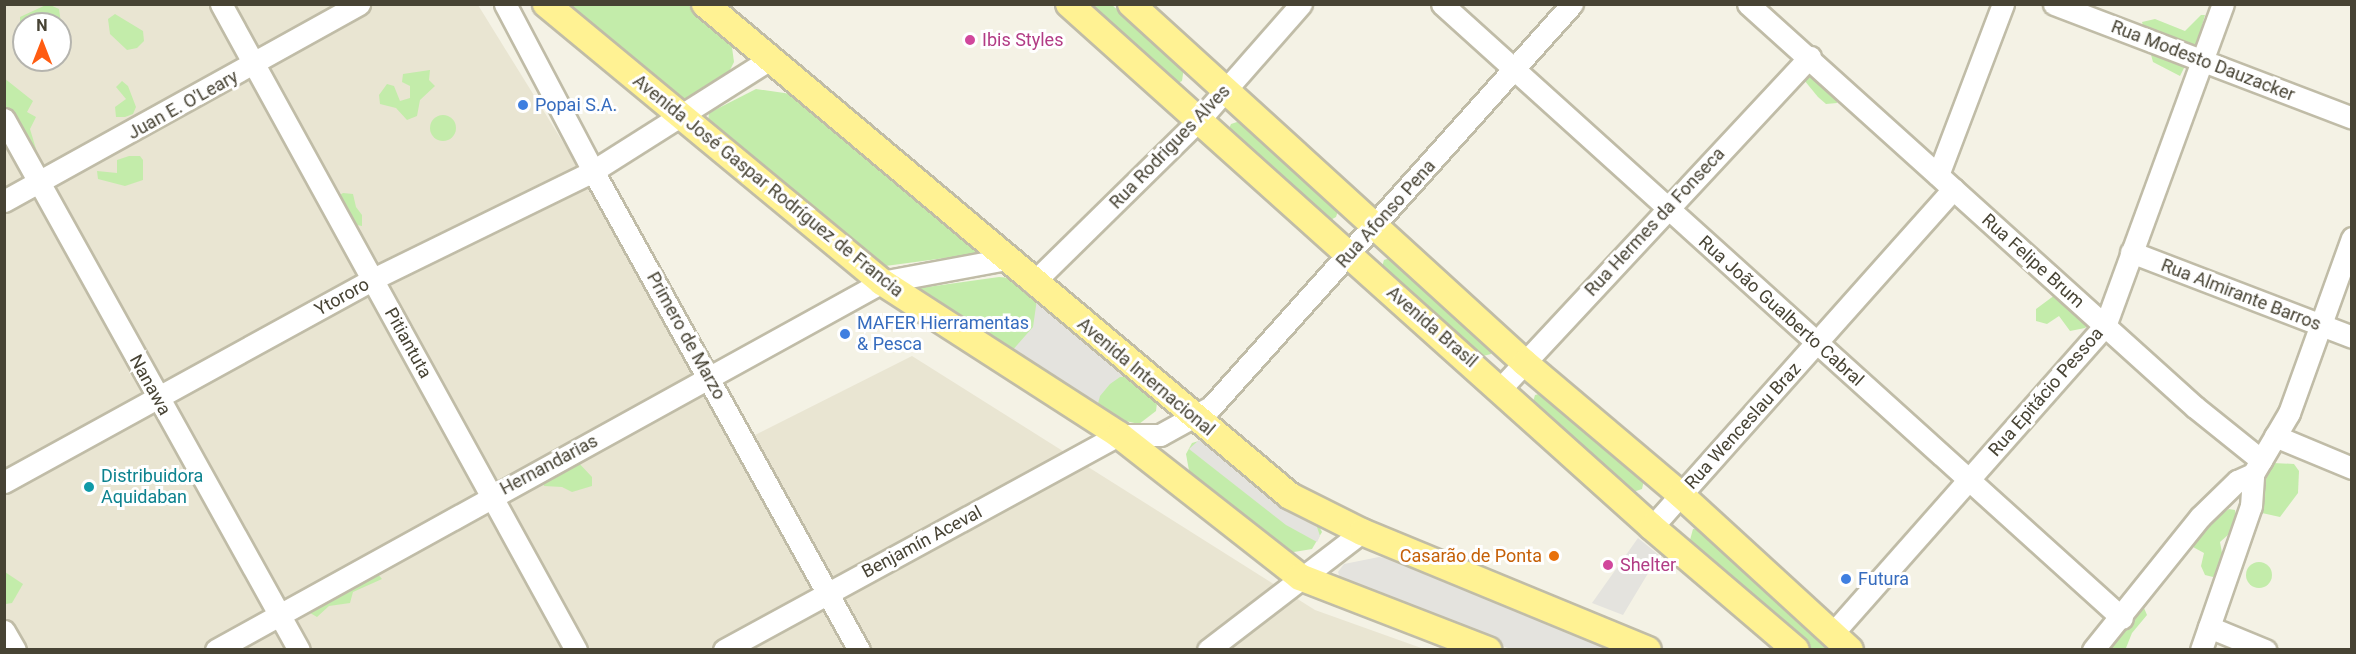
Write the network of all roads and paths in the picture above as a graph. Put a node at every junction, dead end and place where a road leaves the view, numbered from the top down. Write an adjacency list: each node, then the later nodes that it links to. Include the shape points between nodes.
1 (222, 4): 18 (street, Pitiantuta)
2 (359, 4): 18 (street, Juan E. O'Leary)
3 (705, 4): 16 (main road, Avenida Internacional)
4 (1069, 4): 24 (main road, Avenida Brasil)
5 (1131, 4): 20 (main road, Avenida Brasil)
6 (1301, 4): 20 (street, Rua Rodrigues Alves)
7 (1442, 4): 19 (street, Rua João Gualberto Cabral)
8 (1572, 4): 19 (street, Rua Afonso Pena)
9 (1748, 4): 15 (street, Rua Felipe Brum)
10 (2003, 4): 26 (street)
11 (2054, 4): 17 (street, Rua Modesto Dauzacker)
12 (2223, 4): 17 (street, Rua Epitácio Pessoa)
13 (546, 5): 21 (main road, Avenida José Gaspar Rodríguez de Francia)
14 (513, 10): 25 (street, Primero de Marzo)
15 (1809, 57): 26 (street, Rua Felipe Brum); 29 (street, Rua Hermes da Fonseca)
16 (770, 59): 21 (street, Ytororo); 34 (main road, Avenida Internacional)
17 (2202, 62): 22 (street, Rua Modesto Dauzacker); 32 (street, Rua Epitácio Pessoa)
18 (255, 65): 27 (street, Juan E. O'Leary); 35 (street, Pitiantuta)
19 (1517, 70): 29 (street, Rua João Gualberto Cabral); 30 (street, Rua Afonso Pena)
20 (1224, 91): 24 (street, Rua Rodrigues Alves); 30 (main road, Avenida Brasil)
21 (681, 117): 25 (street, Ytororo); 36 (main road, Avenida José Gaspar Rodríguez de Francia)
22 (2352, 118)
23 (4, 119): 27 (street, Nanawa)
24 (1200, 119): 33 (main road, Avenida Brasil); 37 (street, Rua Rodrigues Alves)
25 (593, 171): 35 (street, Ytororo); 43 (street, Primero de Marzo)
26 (1946, 182): 38 (street, Rua Felipe Brum); 41 (street, Rua Wenceslau Braz)
27 (39, 183): 28 (street, Juan E. O'Leary); 45 (street, Nanawa)
28 (4, 201)
29 (1666, 209): 41 (street, Rua João Gualberto Cabral); 42 (street, Rua Hermes da Fonseca)
30 (1374, 227): 33 (street, Rua Afonso Pena); 42 (main road, Avenida Brasil)
31 (2352, 238): 39 (street)
32 (2131, 252): 38 (street, Rua Epitácio Pessoa); 39 (street, Rua Almirante Barros)
33 (1349, 254): 44 (main road, Avenida Brasil); 46 (street, Rua Afonso Pena, via 1224,395)
34 (1006, 259): 36 (street, Hernandarias); 37 (main road, Avenida Internacional)
35 (373, 279): 45 (street, Ytororo); 56 (street, Pitiantuta)
36 (882, 282): 43 (street, Hernandarias); 48 (main road, Avenida José Gaspar Rodríguez de Francia)
37 (1033, 283): 46 (main road, Avenida Internacional)
38 (2105, 326): 50 (street, Rua Felipe Brum); 53 (street, Rua Epitácio Pessoa)
39 (2319, 326): 40 (street, Rua Almirante Barros); 49 (street, via 2289,413)
40 (2352, 337)
41 (1818, 343): 53 (street, Rua João Gualberto Cabral); 55 (street, Rua Wenceslau Braz)
42 (1526, 363): 44 (street, Rua Hermes da Fonseca); 55 (main road, Avenida Brasil)
43 (711, 379): 56 (street, Hernandarias); 60 (street, Primero de Marzo)
44 (1501, 388): 57 (main road, Avenida Brasil)
45 (157, 398): 54 (street, Ytororo); 61 (street, Nanawa)
46 (1194, 418): 47 (street, Rua Afonso Pena); 58 (main road, Avenida Internacional, via 1290,496)
47 (1170, 431): 48 (street, Rua Afonso Pena, via 1150,436); 52 (street, via 1164,449)
48 (1119, 435): 52 (main road, Avenida José Gaspar Rodríguez de Francia); 60 (street, Benjamín Aceval)
49 (2275, 436): 50 (street); 51 (street)
50 (2257, 467): 62 (street, via 2200,517); 63 (street, via 2250,506)
51 (2352, 468)
52 (1169, 472): 59 (main road, Avenida José Gaspar Rodríguez de Francia)
53 (1969, 480): 62 (street, Rua João Gualberto Cabral); 65 (street, Rua Epitácio Pessoa)
54 (4, 482)
55 (1681, 495): 57 (street, Rua Wenceslau Braz); 65 (main road, Avenida Brasil)
56 (492, 496): 61 (street, Hernandarias); 69 (street, Pitiantuta)
57 (1652, 527): 75 (main road, Avenida Brasil)
58 (1362, 532): 59 (street); 74 (main road, Avenida Internacional)
59 (1300, 577): 72 (street); 73 (main road, Avenida José Gaspar Rodríguez de Francia)
60 (828, 593): 70 (street, Benjamín Aceval); 71 (street, Primero de Marzo)
61 (280, 616): 67 (street, Hernandarias); 68 (street, Nanawa)
62 (2122, 618): 76 (street)
63 (2209, 627): 77 (street); 78 (street)
64 (4, 631): 66 (street)
65 (1841, 641)
66 (15, 650)
67 (216, 650)
68 (299, 650)
69 (576, 650)
70 (724, 650)
71 (859, 650)
72 (1208, 650)
73 (1488, 650)
74 (1648, 650)
75 (1796, 650)
76 (2093, 650)
77 (2201, 650)
78 (2265, 650)

